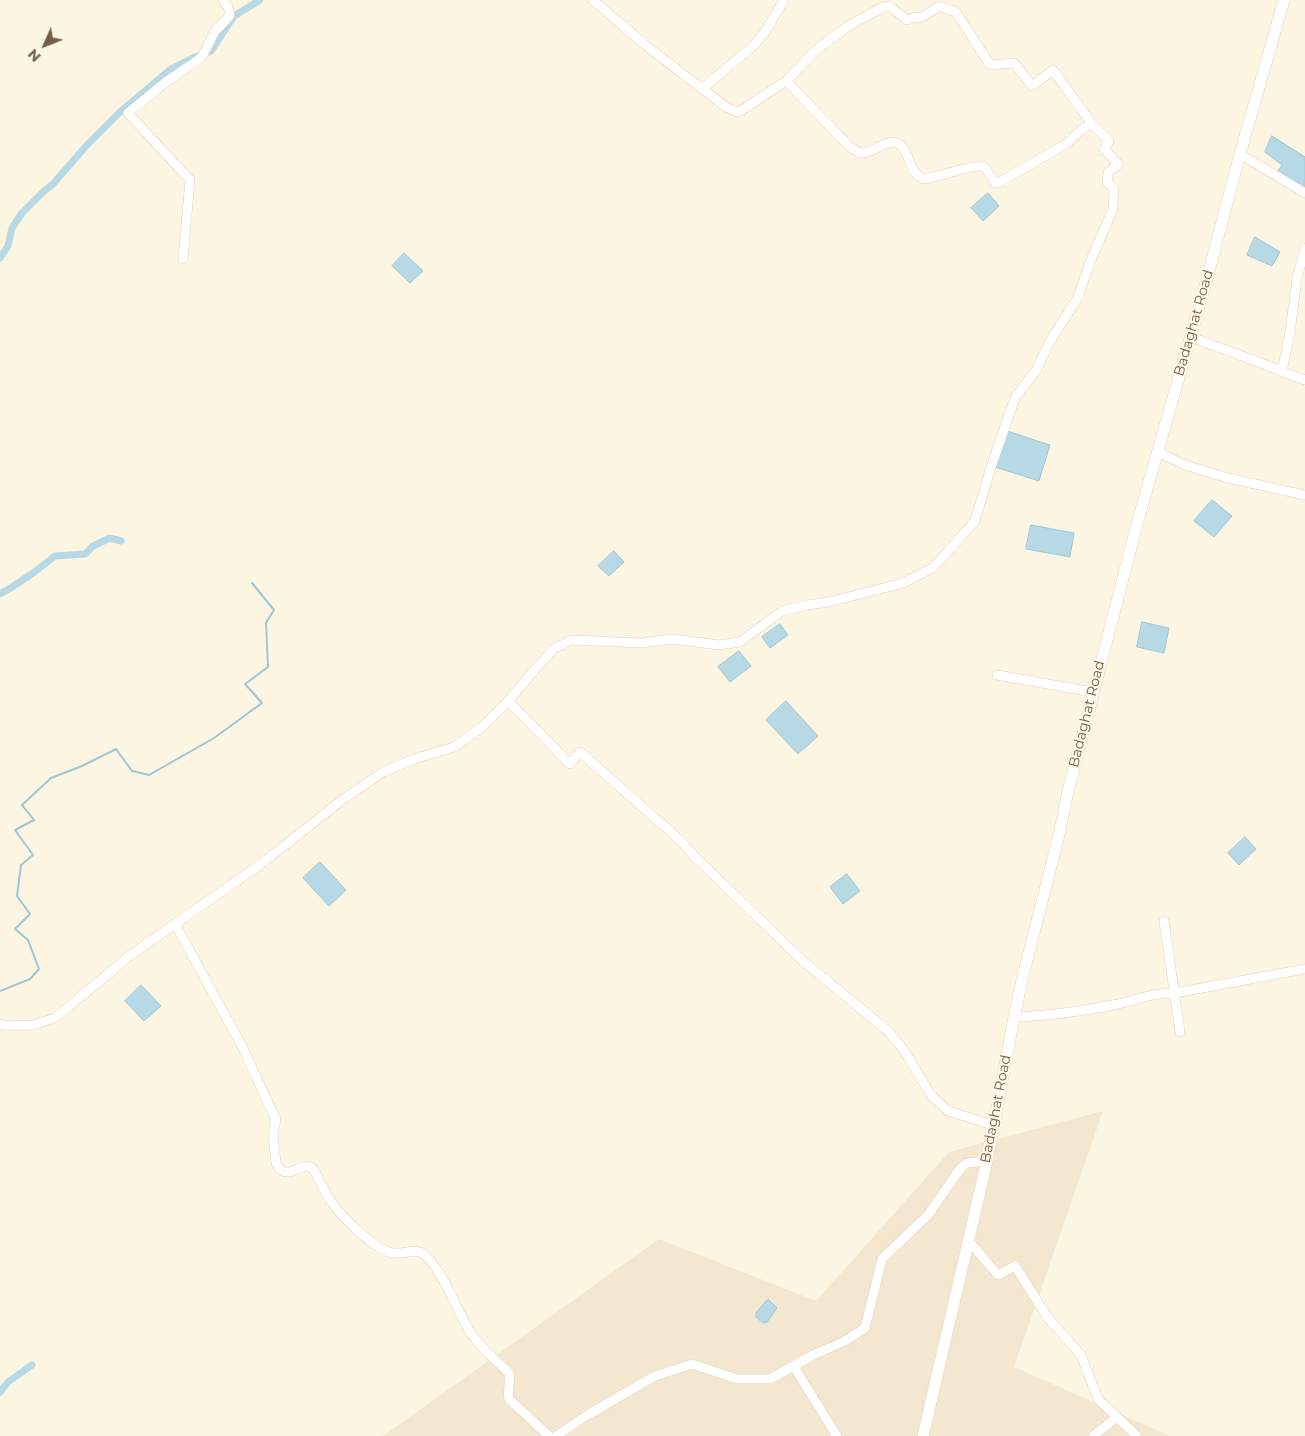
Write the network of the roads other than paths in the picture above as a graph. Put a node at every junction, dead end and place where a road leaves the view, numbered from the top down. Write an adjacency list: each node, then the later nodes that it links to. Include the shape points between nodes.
1 (223, 0): 11 (street, via 230,15 215,31 203,55 128,113 190,180)
2 (594, 0): 6 (street)
3 (784, 0): 6 (street, via 766,32)
4 (1284, 0): 8 (main road, Badaghat Road)
5 (786, 81): 6 (street, via 736,112); 7 (street, via 857,151 863,153 898,142 922,179 981,165 995,183 1066,144); 7 (street, via 817,49 850,25 883,7 888,6 907,20 920,18 940,6 956,12 990,65 1014,63 1032,86 1053,70)
6 (702, 89)
7 (1092, 124): 19 (street, via 1110,141 1104,149 1118,164 1108,173 1107,182 1114,189 1114,209 1077,299 1037,369 1015,398 975,521 934,567 903,583 782,611 740,642 719,645 672,639 643,643 572,640 554,649)
8 (1240, 154): 9 (street); 12 (main road, Badaghat Road)
9 (1305, 193)
10 (1305, 248): 13 (street, via 1296,278 1290,332)
11 (183, 258)
12 (1190, 337): 13 (street); 15 (main road, Badaghat Road)
13 (1280, 371): 14 (street)
14 (1305, 380)
15 (1158, 452): 16 (street, via 1185,465 1228,478); 18 (main road, Badaghat Road)
16 (1305, 495)
17 (997, 675): 18 (street)
18 (1093, 692): 24 (main road, Badaghat Road)
19 (508, 701): 21 (street, via 482,727 454,747 383,772); 27 (street, via 570,764 580,752 681,841 803,961 888,1031 932,1095 948,1111)
20 (1164, 921): 23 (street)
21 (175, 924): 25 (street, via 132,954 55,1018 33,1025); 32 (street, via 243,1048 276,1120 274,1144 279,1169 290,1172 310,1166 331,1201 355,1228 380,1248 393,1253 418,1251 425,1255 443,1281 470,1333 509,1373 509,1399)
22 (1305, 969): 23 (street)
23 (1175, 993): 24 (street, via 1162,992 1070,1013); 26 (street)
24 (1014, 1017): 27 (main road, Badaghat Road)
25 (0, 1024)
26 (1180, 1032)
27 (994, 1125): 28 (main road, Badaghat Road)
28 (986, 1161): 29 (main road, Badaghat Road); 30 (street, via 968,1163 960,1170 928,1215 882,1259 865,1328)
29 (968, 1240): 31 (street, via 998,1275 1016,1266 1048,1318 1081,1355 1098,1400); 35 (main road, Badaghat Road)
30 (797, 1364): 33 (street, via 770,1379 737,1379 692,1364 655,1376); 34 (street, via 796,1370)
31 (1116, 1417): 36 (street); 37 (street)
32 (549, 1436)
33 (556, 1436)
34 (837, 1436)
35 (923, 1436)
36 (1093, 1436)
37 (1137, 1436)

